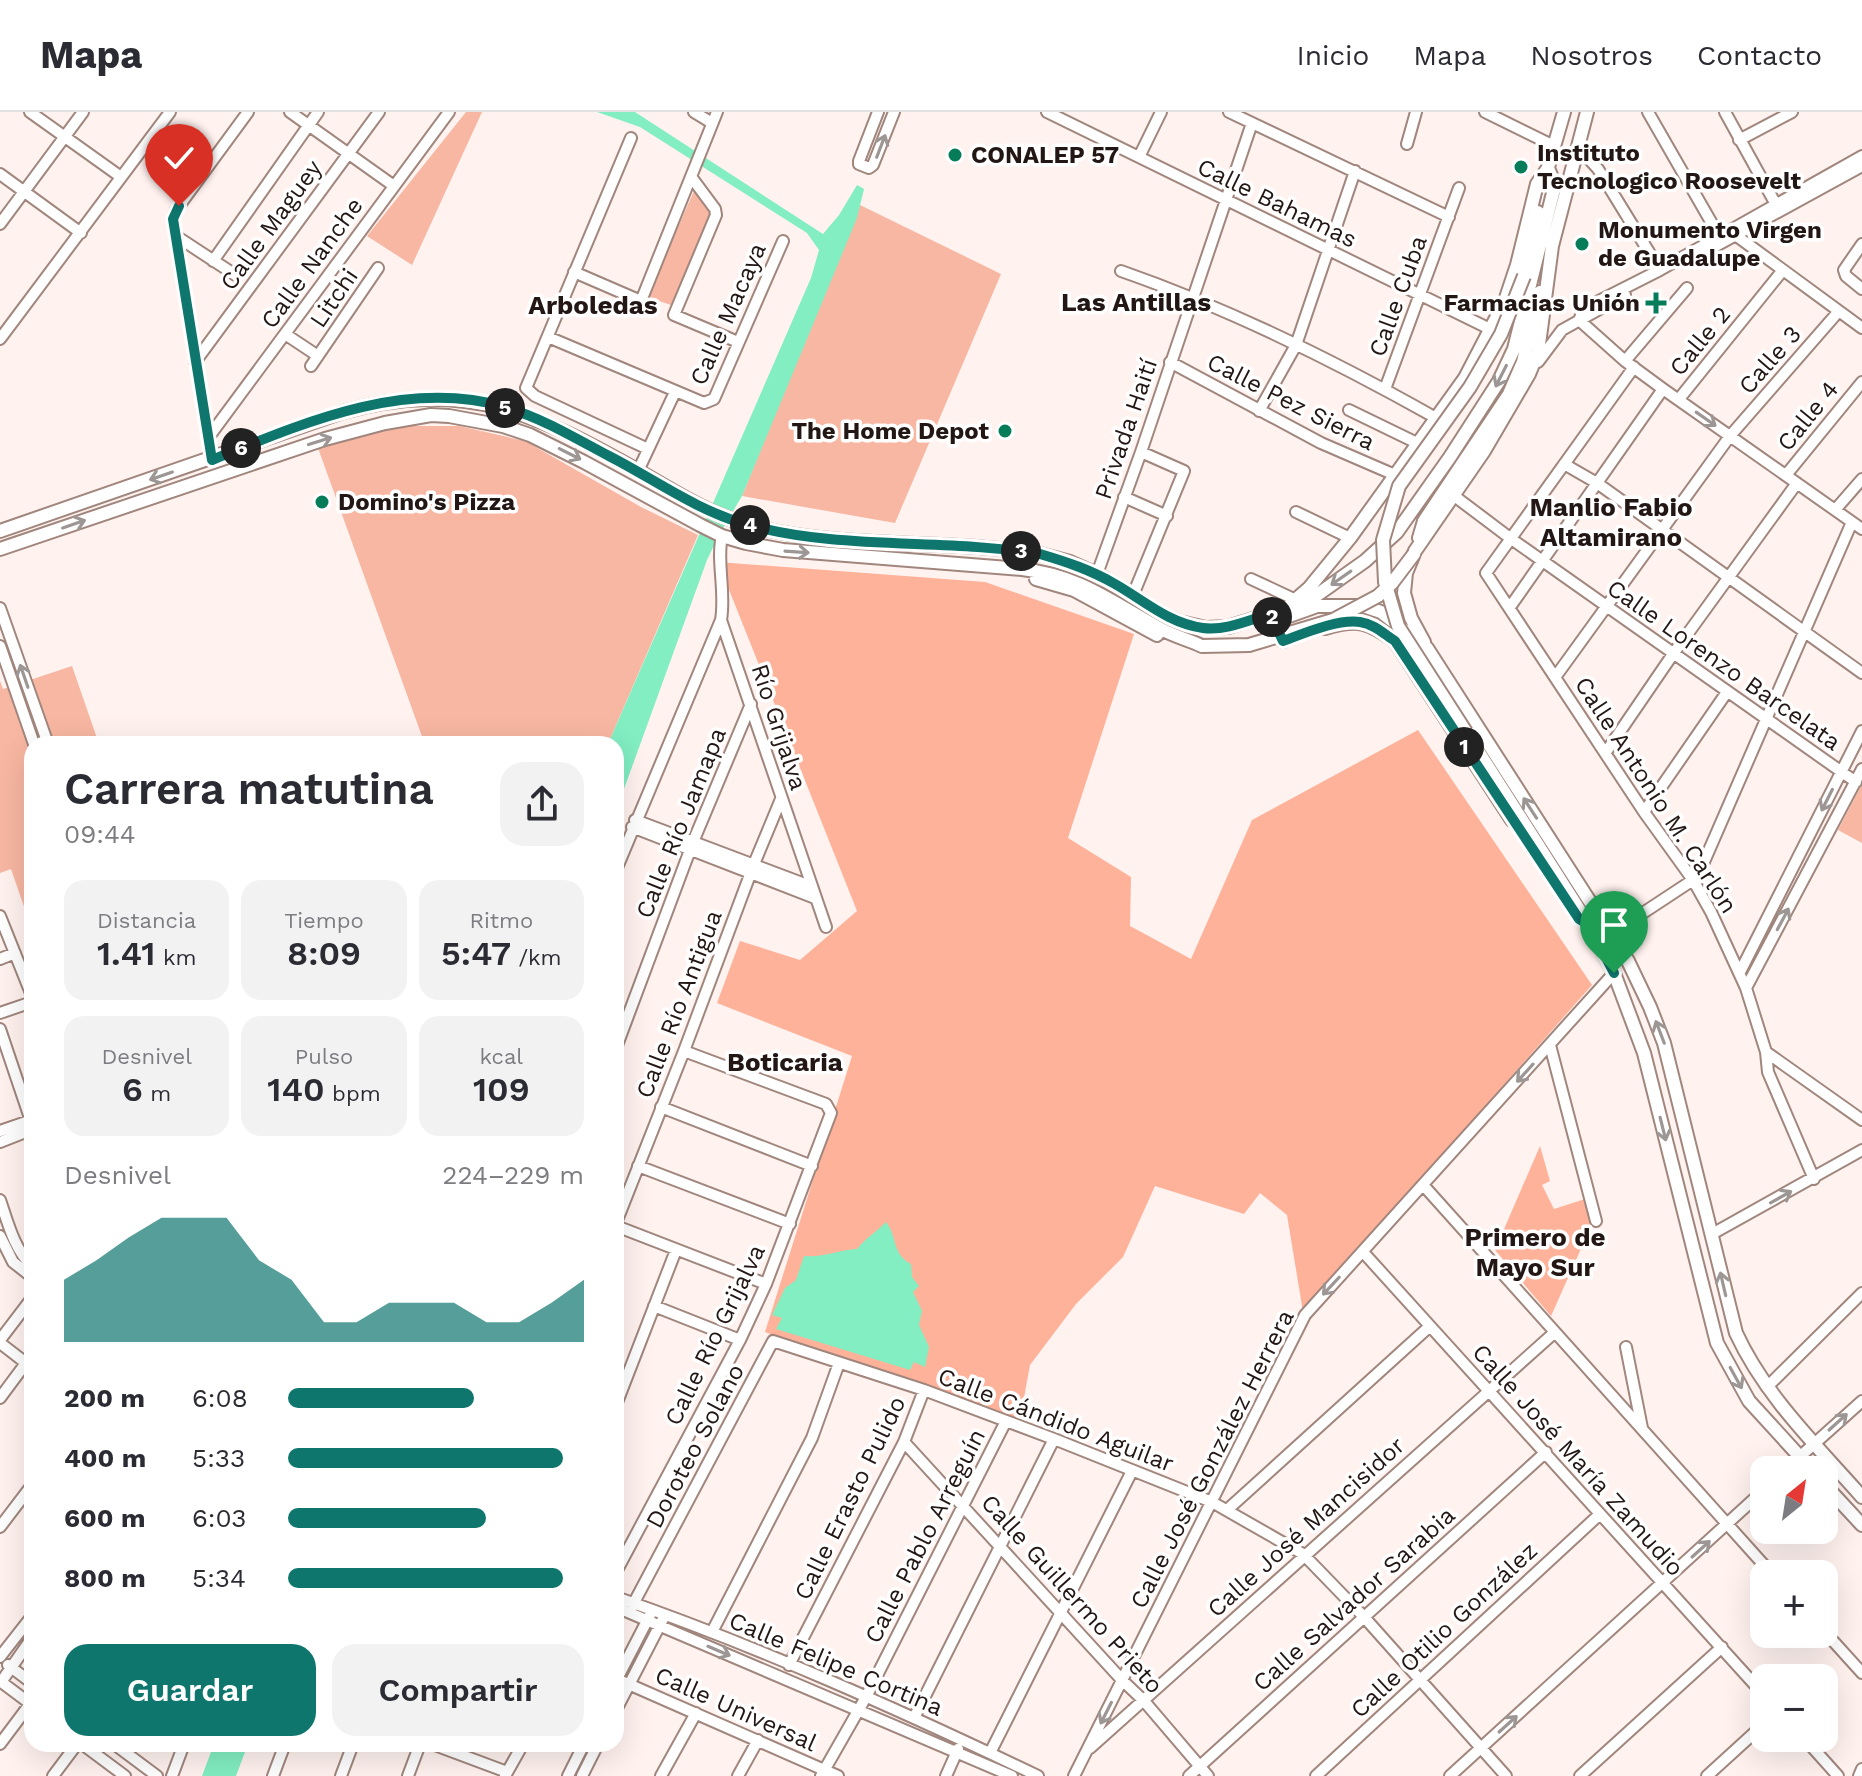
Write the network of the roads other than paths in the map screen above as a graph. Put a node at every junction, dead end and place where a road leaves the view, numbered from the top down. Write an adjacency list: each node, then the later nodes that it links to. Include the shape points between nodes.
1 (30, 112): 27 (street)
2 (83, 112): 27 (street)
3 (170, 112): 40 (street)
4 (248, 112): 51 (street, via 176,210)
5 (290, 112): 26 (street)
6 (318, 112): 26 (street)
7 (379, 112): 33 (street, Calle Maguey)
8 (449, 112): 42 (street, Calle Nanche)
9 (694, 112): 23 (street)
10 (878, 112): 11 (street, one-way to 11, via 859,161 869,168)
11 (894, 112)
12 (1047, 112): 25 (street, Calle Bahamas)
13 (1077, 112): 25 (street)
14 (1161, 112): 35 (street)
15 (1229, 112): 24 (street)
16 (1416, 112): 30 (street)
17 (1485, 112): 31 (street)
18 (1564, 112): 31 (main road)
19 (1587, 112): 32 (main road)
20 (1648, 112): 52 (street)
21 (1725, 112): 29 (street)
22 (1792, 112): 29 (street)
23 (713, 116): 41 (street)
24 (1252, 123): 38 (street); 45 (street, Privada Haití)
25 (1072, 124): 35 (street, Calle Bahamas)
26 (309, 125): 33 (street); 56 (street)
27 (64, 137): 40 (street); 44 (street)
28 (631, 138): 61 (street)
29 (1739, 140): 46 (street)
30 (1407, 144)
31 (1554, 146): 37 (main road)
32 (1578, 147): 58 (street, via 1598,169); 63 (main road)
33 (349, 153): 42 (street); 77 (street, Calle Maguey)
34 (1862, 156): 46 (street)
35 (1144, 160): 45 (street, Calle Bahamas)
36 (1862, 166): 46 (street)
37 (1548, 168): 71 (main road, via 1537,184 1517,265); 105 (main road, one-way to 105, via 1555,185 1514,349 1499,381); 157 (main road, bridge, via 1524,276 1501,334 1399,486 1383,540 1385,582 1398,626)
38 (1355, 171): 47 (street); 55 (street)
39 (0, 174): 44 (street)
40 (121, 177): 49 (street)
41 (692, 178): 61 (street, via 641,301); 75 (street, via 716,215 674,315)
42 (394, 186): 72 (street, Calle Nanche)
43 (1459, 188): 47 (street, Calle Cuba)
44 (25, 192): 48 (street); 49 (street)
45 (1225, 199): 55 (street, Calle Bahamas); 66 (street, Privada Haití)
46 (1778, 209): 50 (street)
47 (1449, 217): 67 (street, Calle Cuba)
48 (0, 224)
49 (81, 233): 74 (street)
50 (1733, 233): 52 (street); 59 (street)
51 (176, 236): 56 (street); 77 (street)
52 (1721, 240): 58 (street); 69 (street)
53 (783, 241): 75 (street, Calle Macaya)
54 (1862, 244): 65 (street, via 1846,264 1846,276)
55 (1328, 250): 67 (street, Calle Bahamas); 76 (street)
56 (213, 261): 62 (street)
57 (378, 268): 72 (street, Litchi, via 314,361)
58 (1660, 270): 69 (street, via 1585,308)
59 (1783, 270): 68 (street); 85 (street, Calle 2)
60 (1121, 271): 66 (street)
61 (574, 272): 73 (street)
62 (237, 276)
63 (1546, 278): 80 (main road, via 1538,352); 117 (main road, via 1509,394 1424,521)
64 (1687, 288): 79 (street)
65 (1862, 289)
66 (1192, 295): 76 (street); 78 (street, Privada Haití)
67 (1420, 295): 71 (street, Calle Bahamas); 82 (street, Calle Cuba)
68 (1839, 311): 70 (street); 89 (street, Calle 3)
69 (1579, 320): 79 (street); 80 (street, via 1557,335)
70 (1862, 328)
71 (1490, 329): 88 (main road, via 1465,378)
72 (285, 334): 90 (street, Calle Nanche)
73 (548, 337): 84 (street); 92 (street, via 526,388)
74 (0, 339)
75 (738, 342): 84 (street, Calle Macaya, via 709,403)
76 (1296, 345): 82 (street); 87 (street)
77 (195, 362): 90 (street)
78 (1170, 362): 87 (street, Calle Pez Sierra); 93 (street, Privada Haití)
79 (1630, 364): 83 (street); 95 (street)
80 (1529, 374): 103 (main road)
81 (1862, 382): 98 (street, Calle 4)
82 (1385, 389): 88 (street)
83 (1663, 389): 85 (street); 100 (street)
84 (675, 392): 92 (street)
85 (1679, 399): 89 (street, one-way to 89)
86 (1349, 410): 91 (street)
87 (1259, 411): 97 (street, Calle Pez Sierra)
88 (1436, 418): 91 (main road)
89 (1730, 436): 98 (street); 112 (street, Calle 3)
90 (208, 438): 94 (street)
91 (1417, 443): 97 (main road)
92 (648, 449): 96 (street)
93 (1141, 452): 104 (street, Privada Haití); 108 (street, via 1184,471)
94 (212, 460): 96 (main road, via 377,402 438,397 502,406); 111 (main road, one-way to 111)
95 (1564, 464): 100 (street); 115 (street)
96 (638, 471): 120 (main road, via 705,509 785,534 1023,551)
97 (1395, 475): 102 (main road)
98 (1786, 475): 101 (street)
99 (1862, 479): 106 (street)
100 (1597, 483): 112 (street); 118 (street)
101 (1797, 483): 106 (street); 121 (street)
102 (1387, 488): 105 (main road); 114 (main road)
103 (1453, 495): 115 (street, Calle Lorenzo Barcelata); 117 (main road)
104 (1124, 497): 108 (street); 120 (street, Privada Haití)
105 (1415, 508): 128 (main road, one-way to 128, via 1365,561 1317,595)
106 (1835, 510): 109 (street)
107 (1296, 512): 114 (street)
108 (1167, 516): 123 (street)
109 (1852, 522): 110 (street); 130 (street)
110 (1862, 529)
111 (0, 531)
112 (1661, 531): 121 (street); 125 (street, Calle 3)
113 (722, 536): 116 (main road, one-way to 113, via 325,439 431,415 530,435); 119 (main road, one-way to 119, via 783,550); 129 (street, Río Grijalva)
114 (1350, 538): 124 (main road)
115 (1510, 538): 118 (street, Calle Lorenzo Barcelata); 126 (street, Calle Antonio M. Carlón, via 1486,573)
116 (0, 549)
117 (1414, 554): 119 (main road, bridge, via 1378,596 1333,620 1249,645 1202,646 1068,578); 133 (main road, via 1404,593)
118 (1541, 560): 125 (street, Calle Lorenzo Barcelata); 126 (street)
119 (978, 566): 131 (main road, via 1074,590 1149,632 1198,650)
120 (1097, 574): 123 (main road)
121 (1727, 577): 130 (street); 134 (street)
122 (1251, 579): 124 (street)
123 (1133, 595): 128 (main road, via 1158,613 1206,628)
124 (1296, 600): 128 (main road)
125 (1607, 606): 134 (street, Calle Lorenzo Barcelata); 136 (street, Calle 3)
126 (1510, 607): 136 (street, Calle Antonio M. Carlón)
127 (0, 608): 142 (street, one-way to 127)
128 (1271, 614): 131 (main road); 133 (main road, via 1363,606 1381,612)
129 (721, 620): 138 (street, Río Grijalva); 149 (street)
130 (1803, 633): 135 (street); 139 (street)
131 (1283, 641): 157 (main road, via 1345,622 1362,622 1395,641 1579,919)
132 (0, 646): 141 (street)
133 (1427, 648): 159 (main road, one-way to 133)
134 (1673, 654): 137 (street, Calle Lorenzo Barcelata); 143 (street)
135 (1862, 673)
136 (1556, 676): 143 (street, Calle Antonio M. Carlón)
137 (1727, 692): 139 (street, Calle Lorenzo Barcelata); 148 (street)
138 (751, 704): 147 (street, Río Grijalva); 150 (street, Calle Río Jamapa)
139 (1766, 720): 145 (street, Calle Lorenzo Barcelata); 153 (street)
140 (1862, 731): 145 (street)
141 (31, 736)
142 (45, 736)
143 (1606, 752): 148 (street, Calle Antonio M. Carlón)
144 (1862, 769): 146 (street)
145 (1840, 773): 146 (street, Calle Lorenzo Barcelata); 162 (street, one-way to 162)
146 (1856, 782): 165 (street, one-way to 146)
147 (781, 799): 152 (street, Calle Río Antigua); 154 (street, Río Grijalva)
148 (1644, 812): 153 (street, Calle Antonio M. Carlón)
149 (634, 823): 150 (street); 151 (street)
150 (692, 847): 152 (street); 168 (street, Calle Río Jamapa)
151 (624, 849)
152 (752, 869): 154 (street); 155 (street); 171 (street, Calle Río Antigua)
153 (1693, 880): 159 (street); 162 (street, Calle Antonio M. Carlón)
154 (810, 886): 155 (street, Río Grijalva)
155 (815, 898): 158 (street, Río Grijalva)
156 (0, 916): 160 (street)
157 (1589, 925): 163 (main road)
158 (826, 927)
159 (1611, 934): 191 (main road, one-way to 159, via 1664,1043)
160 (15, 953): 161 (street); 164 (street)
161 (0, 959)
162 (1740, 972): 165 (street, Calle Antonio M. Carlón)
163 (1614, 973): 170 (street, Calle José González Herrera); 220 (main road, one-way to 220, via 1644,1053 1717,1343 1749,1401)
164 (24, 976)
165 (1746, 988): 172 (street, Calle Antonio M. Carlón)
166 (24, 1005): 167 (street)
167 (0, 1013)
168 (624, 1027)
169 (0, 1029): 173 (street)
170 (1550, 1045): 184 (street, Calle José González Herrera, one-way to 184); 187 (street)
171 (684, 1051): 174 (street, Calle Río Antigua); 182 (street, Calle Río Grijalva, via 830,1108)
172 (1766, 1052): 175 (street); 183 (street, Calle Antonio M. Carlón, via 1768,1072)
173 (24, 1101)
174 (661, 1107): 181 (street, Calle Río Antigua); 182 (street)
175 (1862, 1120)
176 (24, 1123): 177 (street)
177 (0, 1131)
178 (24, 1133): 179 (street)
179 (0, 1142)
180 (1862, 1150): 183 (street)
181 (638, 1166): 186 (street, Calle Río Antigua); 188 (street)
182 (812, 1166): 188 (street, Calle Río Grijalva)
183 (1814, 1179): 191 (street, one-way to 183)
184 (1424, 1186): 193 (street, Calle José González Herrera); 200 (street)
185 (0, 1200): 190 (street)
186 (624, 1203)
187 (1596, 1221)
188 (790, 1224): 195 (street, Calle Río Grijalva)
189 (624, 1227): 192 (street)
190 (3, 1233): 194 (street)
191 (1712, 1234): 209 (main road, one-way to 191, via 1736,1333)
192 (676, 1250): 195 (street); 197 (street)
193 (1363, 1252): 199 (street, Calle José María Zamudio); 225 (street, Calle José González Herrera, one-way to 225, via 1305,1315)
194 (11, 1258)
195 (766, 1284): 201 (street, Calle Río Grijalva)
196 (1862, 1293): 209 (street)
197 (654, 1306): 201 (street); 208 (street)
198 (24, 1309): 203 (street)
199 (1430, 1326): 211 (street, Calle José María Zamudio); 228 (street)
200 (1554, 1333): 211 (street, Calle José Mancisidor); 215 (street)
201 (740, 1340): 235 (street, Calle Río Grijalva)
202 (773, 1341): 206 (street, Calle Cándido Aguilar); 238 (street, Doroteo Solano)
203 (0, 1342): 205 (street)
204 (1626, 1347): 215 (street)
205 (24, 1356)
206 (839, 1363): 210 (street, Calle Cándido Aguilar); 244 (street, via 812,1438)
207 (24, 1366): 212 (street)
208 (624, 1384)
209 (1767, 1387): 218 (main road)
210 (924, 1390): 214 (street, Calle Cándido Aguilar); 217 (street, Calle Erasto Pulido)
211 (1488, 1391): 219 (street, Calle José María Zamudio); 234 (street, Calle José Mancisidor)
212 (0, 1398)
213 (1862, 1401): 218 (street, one-way to 213)
214 (1006, 1421): 216 (street, Calle Cándido Aguilar); 227 (street, Calle Pablo Arreguín)
215 (1643, 1429): 230 (street)
216 (1054, 1439): 221 (street, Calle Cándido Aguilar); 233 (street)
217 (904, 1442): 227 (street, Calle Guillermo Prieto); 249 (street, Calle Erasto Pulido)
218 (1814, 1444): 220 (street); 223 (main road)
219 (1546, 1452): 229 (street, Calle José María Zamudio); 241 (street, Calle Salvador Sarabia)
220 (1799, 1456)
221 (1132, 1471): 225 (street, Calle Cándido Aguilar); 239 (street)
222 (24, 1496): 232 (street)
223 (1862, 1497)
224 (1838, 1499): 231 (main road)
225 (1212, 1502): 228 (street, Calle Cándido Aguilar); 255 (street, Calle José González Herrera)
226 (1750, 1504): 230 (street)
227 (964, 1506): 233 (street, Calle Guillermo Prieto); 261 (street, Calle Pablo Arreguín)
228 (1227, 1510): 234 (street, Calle Cándido Aguilar)
229 (1600, 1514): 237 (street, Calle José María Zamudio); 256 (street, Calle Otilio González)
230 (1728, 1525): 236 (street); 237 (street, one-way to 230)
231 (1862, 1525)
232 (0, 1527)
233 (1000, 1546): 239 (street, Calle Guillermo Prieto); 267 (street)
234 (1303, 1554): 241 (street, Calle Cándido Aguilar); 263 (street, Calle José Mancisidor)
235 (624, 1557)
236 (1759, 1560)
237 (1663, 1583): 246 (street, Calle José María Zamudio); 272 (street, one-way to 237)
238 (626, 1607): 240 (street, Calle Felipe Cortina)
239 (1062, 1613): 255 (street, Calle Guillermo Prieto); 287 (street)
240 (650, 1615): 242 (street, Calle Felipe Cortina); 250 (street)
241 (1364, 1617): 256 (street, Calle Cándido Aguilar); 288 (street, Calle Salvador Sarabia)
242 (662, 1620): 244 (street, Calle Felipe Cortina); 259 (street); 264 (street, Calle Felipe Cortina, one-way to 264)
243 (24, 1626): 248 (street)
244 (712, 1632): 249 (street, Calle Felipe Cortina)
245 (1838, 1646): 252 (street)
246 (1722, 1647): 254 (street, Calle José María Zamudio); 314 (street)
247 (24, 1649): 251 (street)
248 (0, 1658): 251 (street)
249 (789, 1665): 261 (street, Calle Felipe Cortina)
250 (624, 1666)
251 (11, 1668): 253 (street); 257 (street)
252 (1862, 1673)
253 (24, 1677)
254 (1750, 1679)
255 (1122, 1680): 263 (street, Calle Guillermo Prieto); 284 (street, Calle José González Herrera, one-way to 284)
256 (1420, 1680): 272 (street, Calle Cándido Aguilar); 311 (street, Calle Otilio González)
257 (0, 1682): 262 (street)
258 (624, 1682): 259 (street, Calle Universal)
259 (630, 1684): 260 (street); 265 (street, Calle Universal)
260 (624, 1695)
261 (866, 1697): 264 (street, Calle Pablo Arreguín); 267 (street, Calle Felipe Cortina)
262 (24, 1700)
263 (1144, 1701): 284 (street, Calle José Mancisidor); 288 (street, Calle Guillermo Prieto)
264 (858, 1711): 286 (street, Calle Felipe Cortina); 290 (street, Calle Pablo Arreguín)
265 (696, 1713): 269 (street, Calle Universal); 302 (street)
266 (24, 1714): 271 (street)
267 (914, 1718): 270 (street, Calle Felipe Cortina)
268 (1750, 1737): 315 (street)
269 (758, 1740): 290 (street, Calle Universal); 303 (street)
270 (962, 1740): 286 (street); 287 (street, Calle Felipe Cortina)
271 (0, 1744)
272 (1481, 1748): 312 (street); 313 (street, Calle Cándido Aguilar)
273 (72, 1752): 293 (street)
274 (90, 1752): 294 (street)
275 (125, 1752): 295 (street)
276 (181, 1752): 296 (street)
277 (282, 1752): 297 (street)
278 (350, 1752): 298 (street)
279 (417, 1752): 299 (street)
280 (452, 1752): 291 (street)
281 (518, 1752): 291 (street)
282 (580, 1752): 300 (street)
283 (594, 1752): 301 (street)
284 (1086, 1752): 308 (street, Calle José González Herrera)
285 (1816, 1752): 292 (street)
286 (956, 1753): 305 (street); 306 (street, Calle Felipe Cortina)
287 (990, 1753): 307 (street, Calle Felipe Cortina)
288 (1200, 1766): 309 (street, Calle Salvador Sarabia); 310 (street, Calle Guillermo Prieto)
289 (1862, 1769): 316 (street)
290 (823, 1773): 304 (street, Calle Universal)
291 (506, 1774)
292 (1835, 1775)
293 (53, 1776)
294 (125, 1776)
295 (157, 1776)
296 (172, 1776)
297 (273, 1776)
298 (341, 1776)
299 (408, 1776)
300 (568, 1776)
301 (582, 1776)
302 (661, 1776)
303 (738, 1776)
304 (838, 1776)
305 (946, 1776)
306 (1012, 1776)
307 (1038, 1776)
308 (1074, 1776)
309 (1189, 1776)
310 (1208, 1776)
311 (1316, 1776)
312 (1450, 1776)
313 (1506, 1776)
314 (1580, 1776)
315 (1707, 1776)
316 (1859, 1776)

